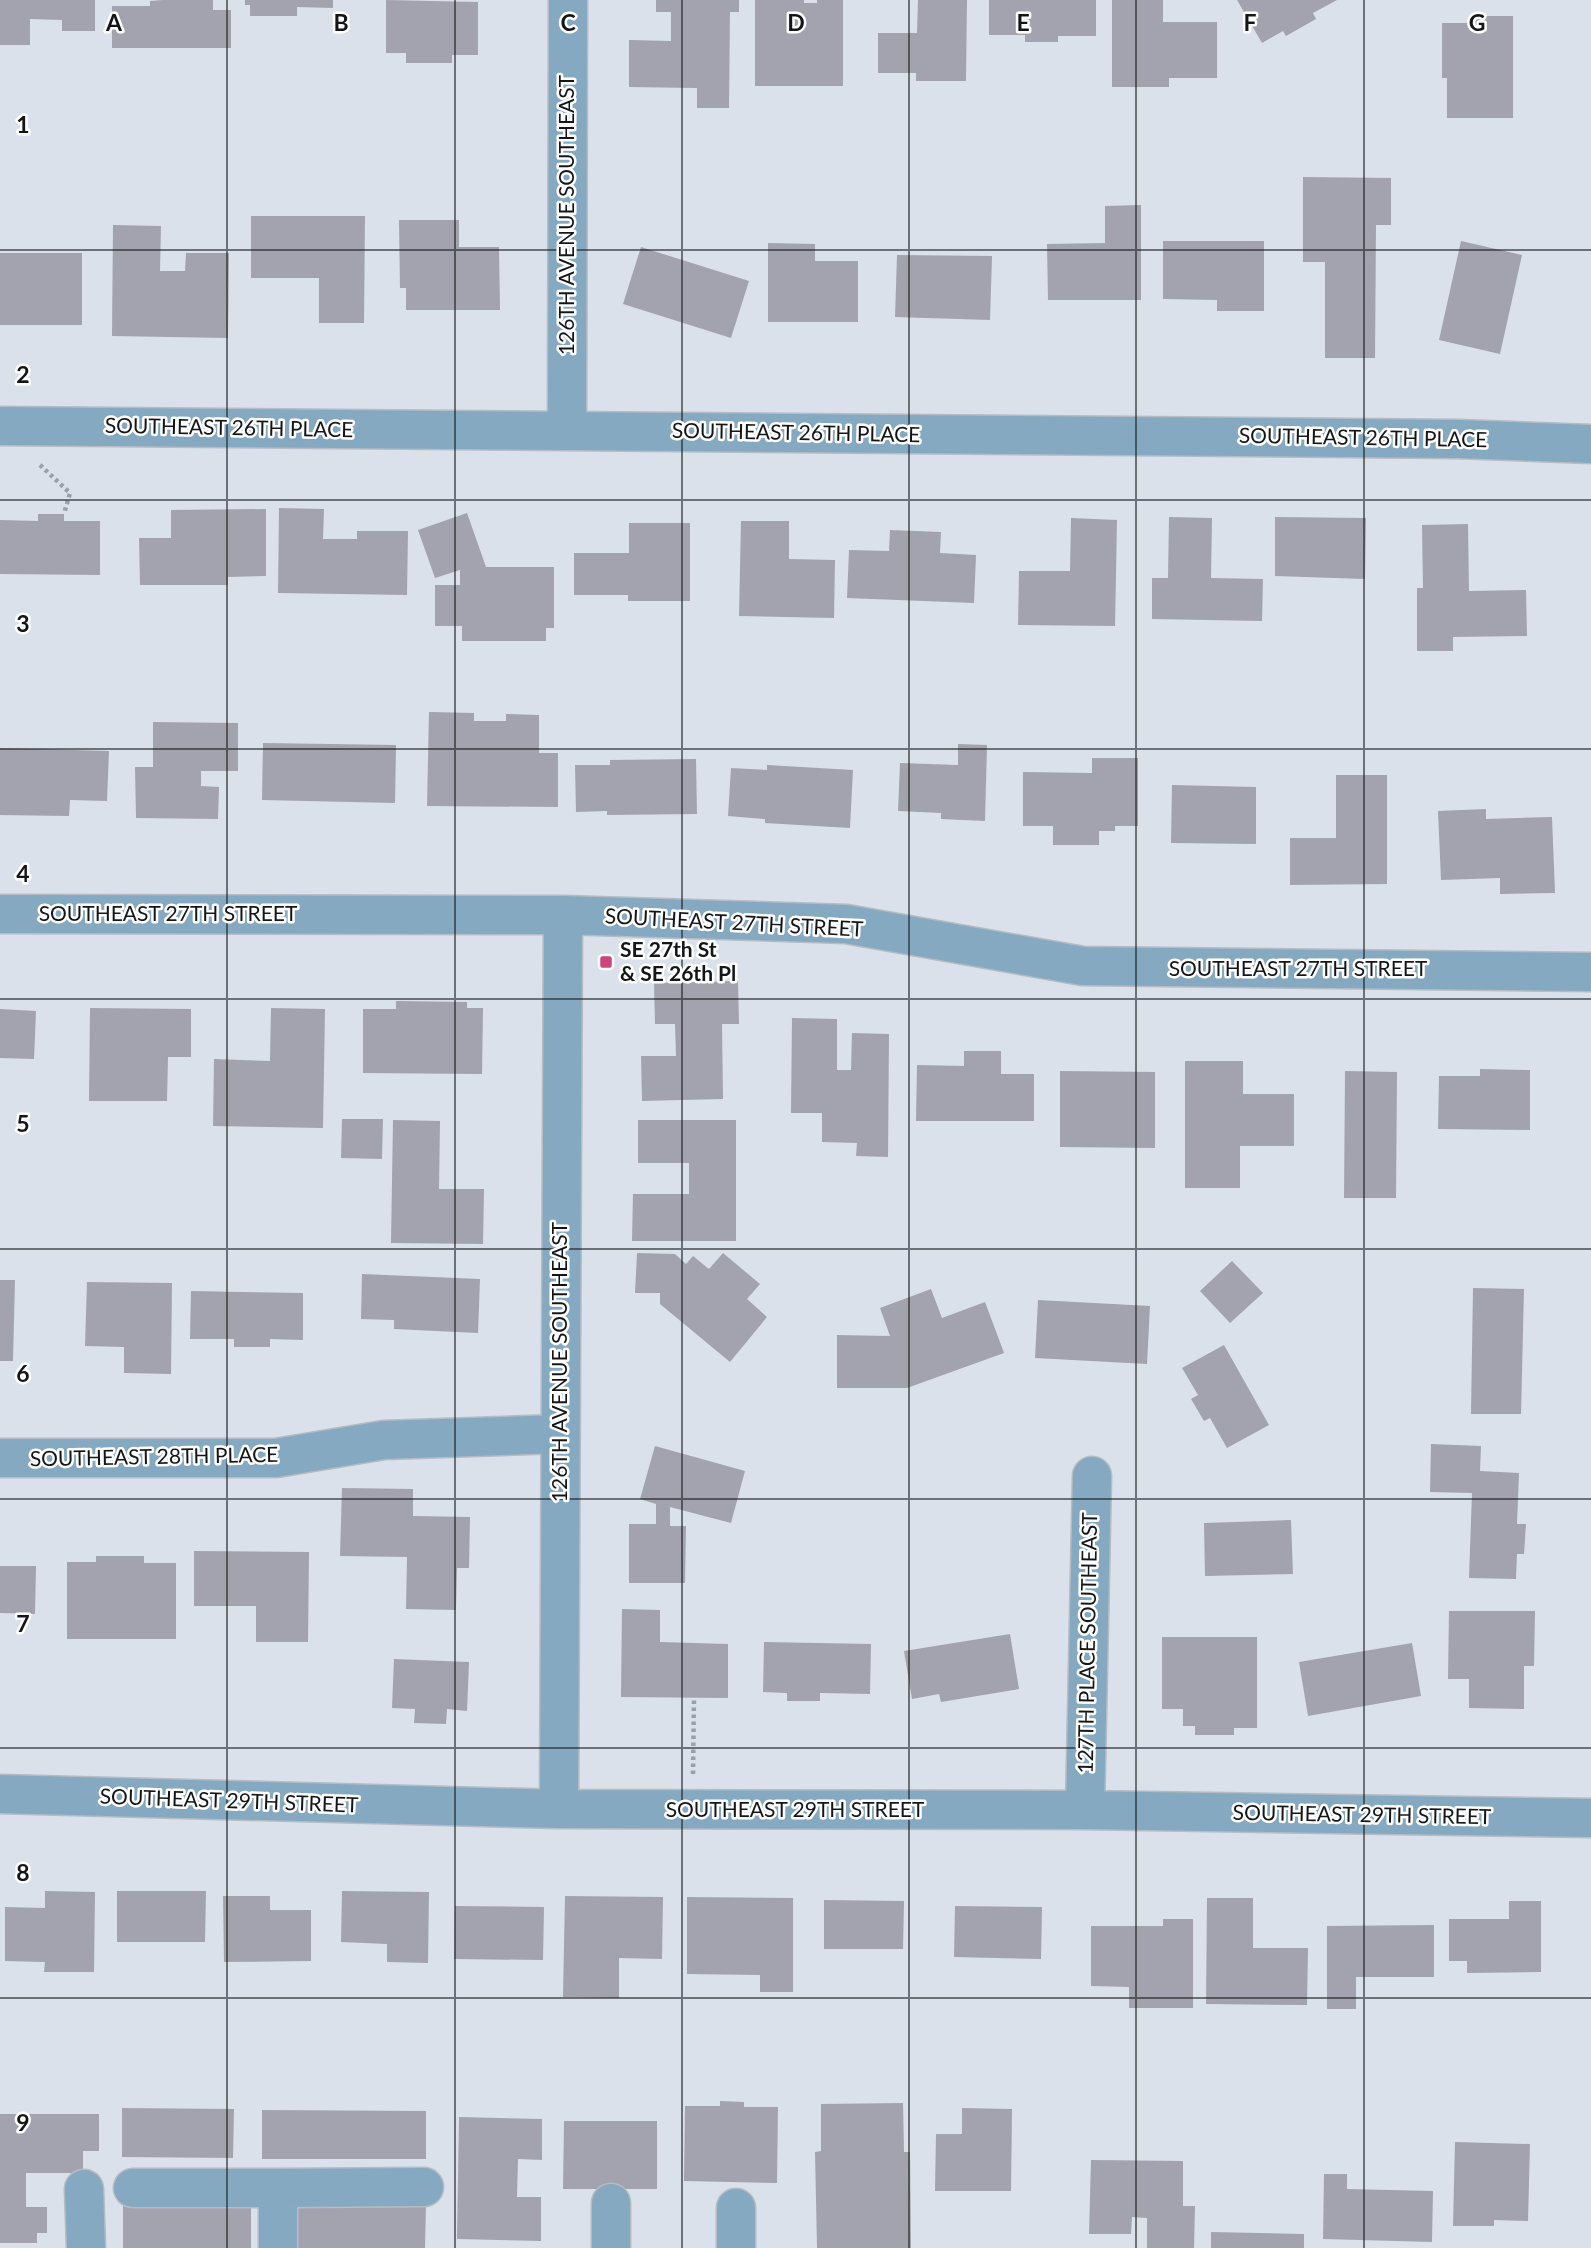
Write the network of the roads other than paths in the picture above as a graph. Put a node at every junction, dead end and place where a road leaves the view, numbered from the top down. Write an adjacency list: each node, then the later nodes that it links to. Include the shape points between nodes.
1 (568, 0): 3 (street, 126TH AVENUE SOUTHEAST)
2 (0, 426): 3 (street, SOUTHEAST 26TH PLACE)
3 (567, 431): 4 (street, SOUTHEAST 26TH PLACE)
4 (1591, 444)
5 (0, 914): 6 (street, SOUTHEAST 27TH STREET)
6 (563, 915): 7 (street, SOUTHEAST 27TH STREET, via 846,924 1083,966); 8 (street, 126TH AVENUE SOUTHEAST)
7 (1591, 972)
8 (559, 1434): 9 (street, SOUTHEAST 28TH PLACE, via 384,1440 276,1458); 12 (street, 126TH AVENUE SOUTHEAST)
9 (0, 1458)
10 (1092, 1476): 13 (street, 127TH PLACE SOUTHEAST)
11 (0, 1794): 12 (street, SOUTHEAST 29TH STREET)
12 (559, 1809): 13 (street, SOUTHEAST 29TH STREET)
13 (1085, 1810): 14 (street, SOUTHEAST 29TH STREET)
14 (1591, 1818)
15 (424, 2187): 17 (street)
16 (133, 2188): 17 (street)
17 (278, 2188): 22 (street)
18 (84, 2189): 21 (street)
19 (611, 2203): 23 (street)
20 (736, 2208): 24 (street)
21 (86, 2248)
22 (278, 2248)
23 (611, 2248)
24 (736, 2248)

